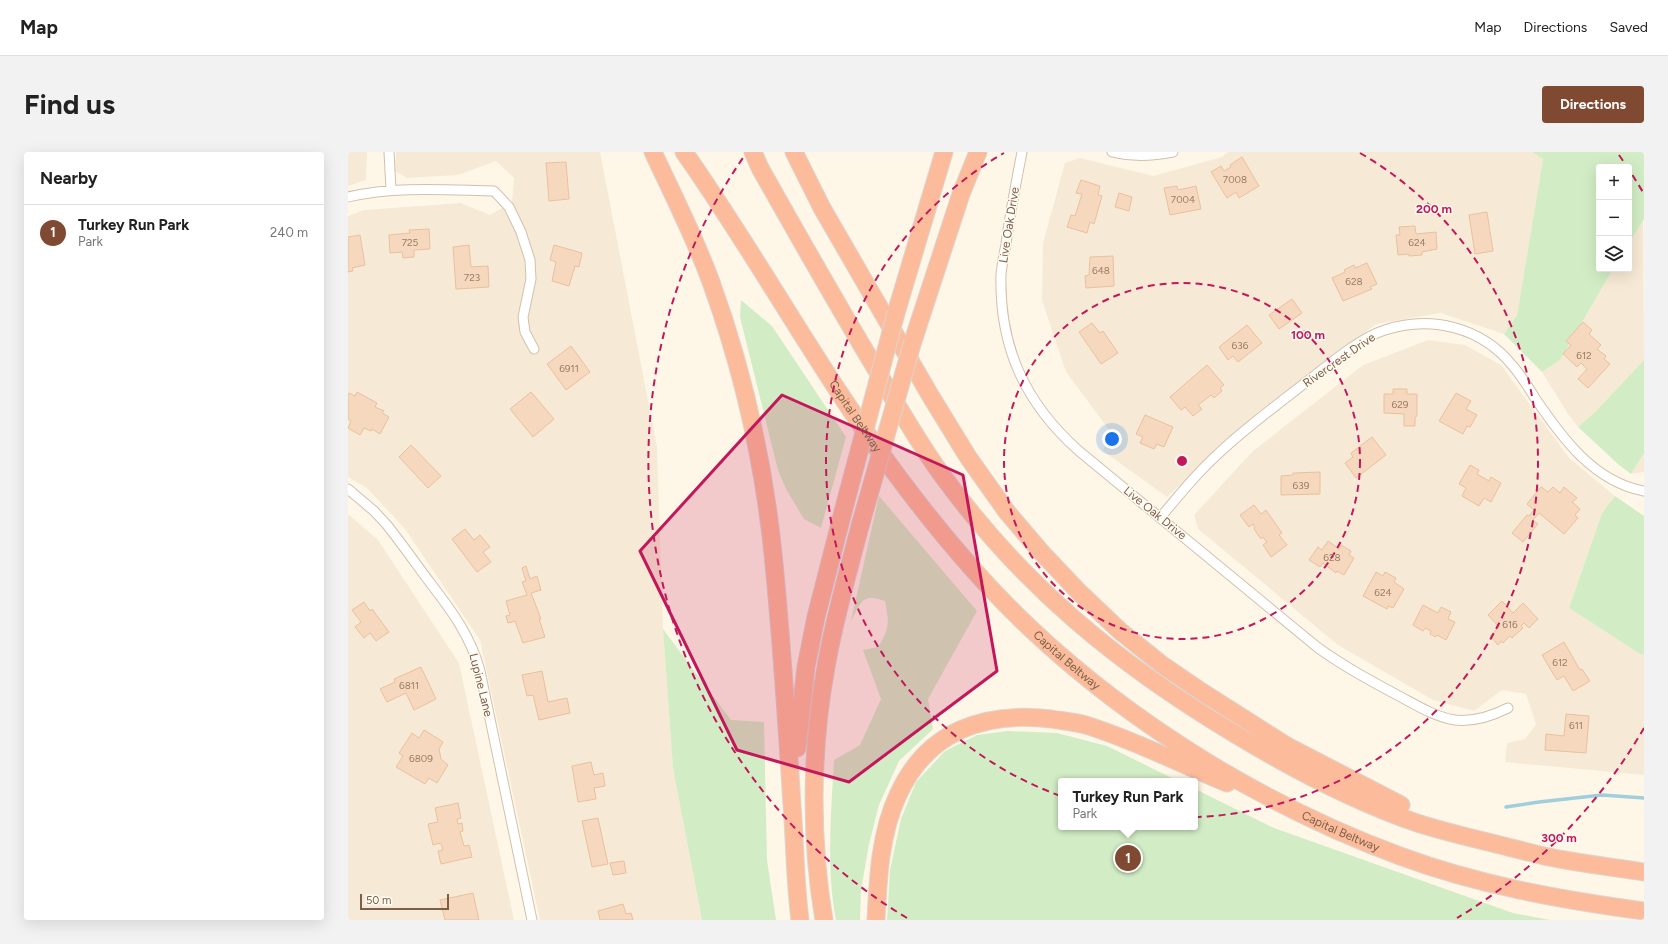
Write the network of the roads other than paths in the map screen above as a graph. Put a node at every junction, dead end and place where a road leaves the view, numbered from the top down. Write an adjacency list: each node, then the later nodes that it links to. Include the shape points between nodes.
1 (390, 152): 15 (street)
2 (653, 152): 24 (highway, via 711,281 735,352 752,426 766,499 774,562)
3 (684, 152): 14 (highway, Capital Beltway)
4 (689, 152): 14 (highway)
5 (752, 152): 26 (highway, via 862,347 941,474 982,527 1021,570 1060,607 1106,647 1145,676 1191,708 1275,758 1361,801 1416,823 1458,836)
6 (794, 152): 26 (highway, via 822,208 968,456 1007,512 1080,593 1120,631 1161,664 1287,746 1420,815)
7 (936, 152): 17 (highway)
8 (944, 152): 17 (highway)
9 (966, 152): 18 (highway)
10 (978, 152): 18 (highway, via 961,194)
11 (1022, 152): 22 (street, Live Oak Drive, via 1001,273 1004,327 1017,368 1039,407 1069,442)
12 (1112, 152): 13 (street, via 1137,156)
13 (1173, 152)
14 (698, 172): 25 (highway, Capital Beltway, via 816,358 875,445 951,543 994,593 1080,672 1164,735 1259,792)
15 (391, 190): 16 (street); 19 (street, via 494,191 509,207 530,260 531,280 523,317 525,332)
16 (348, 197)
17 (896, 314): 24 (highway, bridge, via 816,617 806,667 795,764)
18 (913, 341): 31 (highway, bridge, via 860,526 825,670 819,717 815,828)
19 (534, 349)
20 (348, 490): 29 (street, Lupine Lane, via 387,525 455,615 474,650)
21 (1644, 491): 22 (street, Rivercrest Drive, via 1618,483 1601,474 1576,452 1500,351 1474,334 1456,327 1431,323 1408,324 1383,330 1364,341 1332,362 1265,414 1191,480)
22 (1160, 518): 23 (street, Live Oak Drive, via 1317,647 1360,675 1443,718 1469,720 1489,716)
23 (1508, 708)
24 (794, 828): 30 (highway)
25 (1344, 834): 28 (highway, Capital Beltway, via 1448,872 1540,894); 32 (highway, via 1089,726 1031,717 988,720 970,725 936,745 918,762 907,778 888,823 881,855)
26 (1493, 843): 27 (highway, via 1546,856)
27 (1644, 872)
28 (1644, 911)
29 (532, 920)
30 (800, 920)
31 (824, 920)
32 (876, 920)

